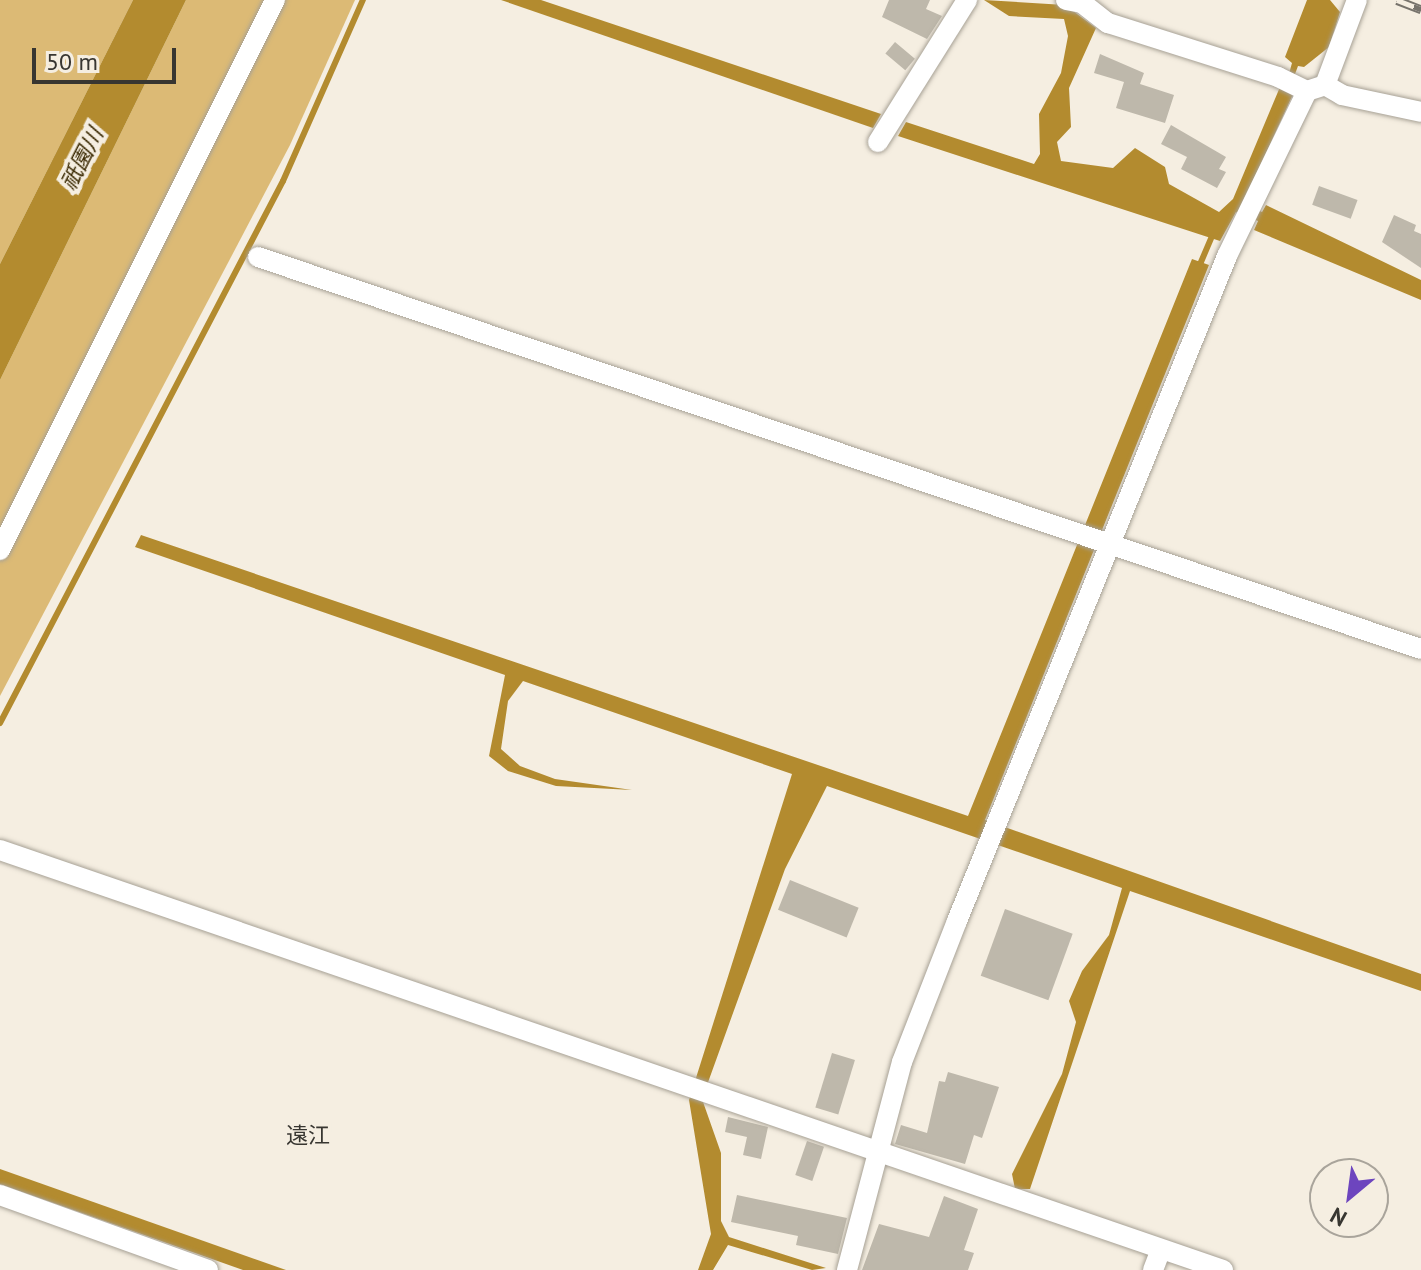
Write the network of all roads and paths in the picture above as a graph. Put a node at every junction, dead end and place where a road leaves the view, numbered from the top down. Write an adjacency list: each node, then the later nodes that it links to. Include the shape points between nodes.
1 (275, 0): 10 (street)
2 (967, 0): 7 (street)
3 (1066, 0): 5 (street, via 1082,3 1108,23)
4 (1357, 0): 5 (street)
5 (1301, 85): 6 (street); 9 (street)
6 (1421, 112)
7 (885, 131)
8 (258, 257): 9 (street)
9 (1106, 545): 11 (street); 13 (street, via 902,1062)
10 (0, 550)
11 (1421, 649)
12 (0, 850): 13 (street)
13 (875, 1151): 15 (street); 17 (street)
14 (0, 1195): 16 (street)
15 (1161, 1249): 18 (street); 19 (street)
16 (208, 1270)
17 (847, 1270)
18 (1153, 1270)
19 (1223, 1270)

